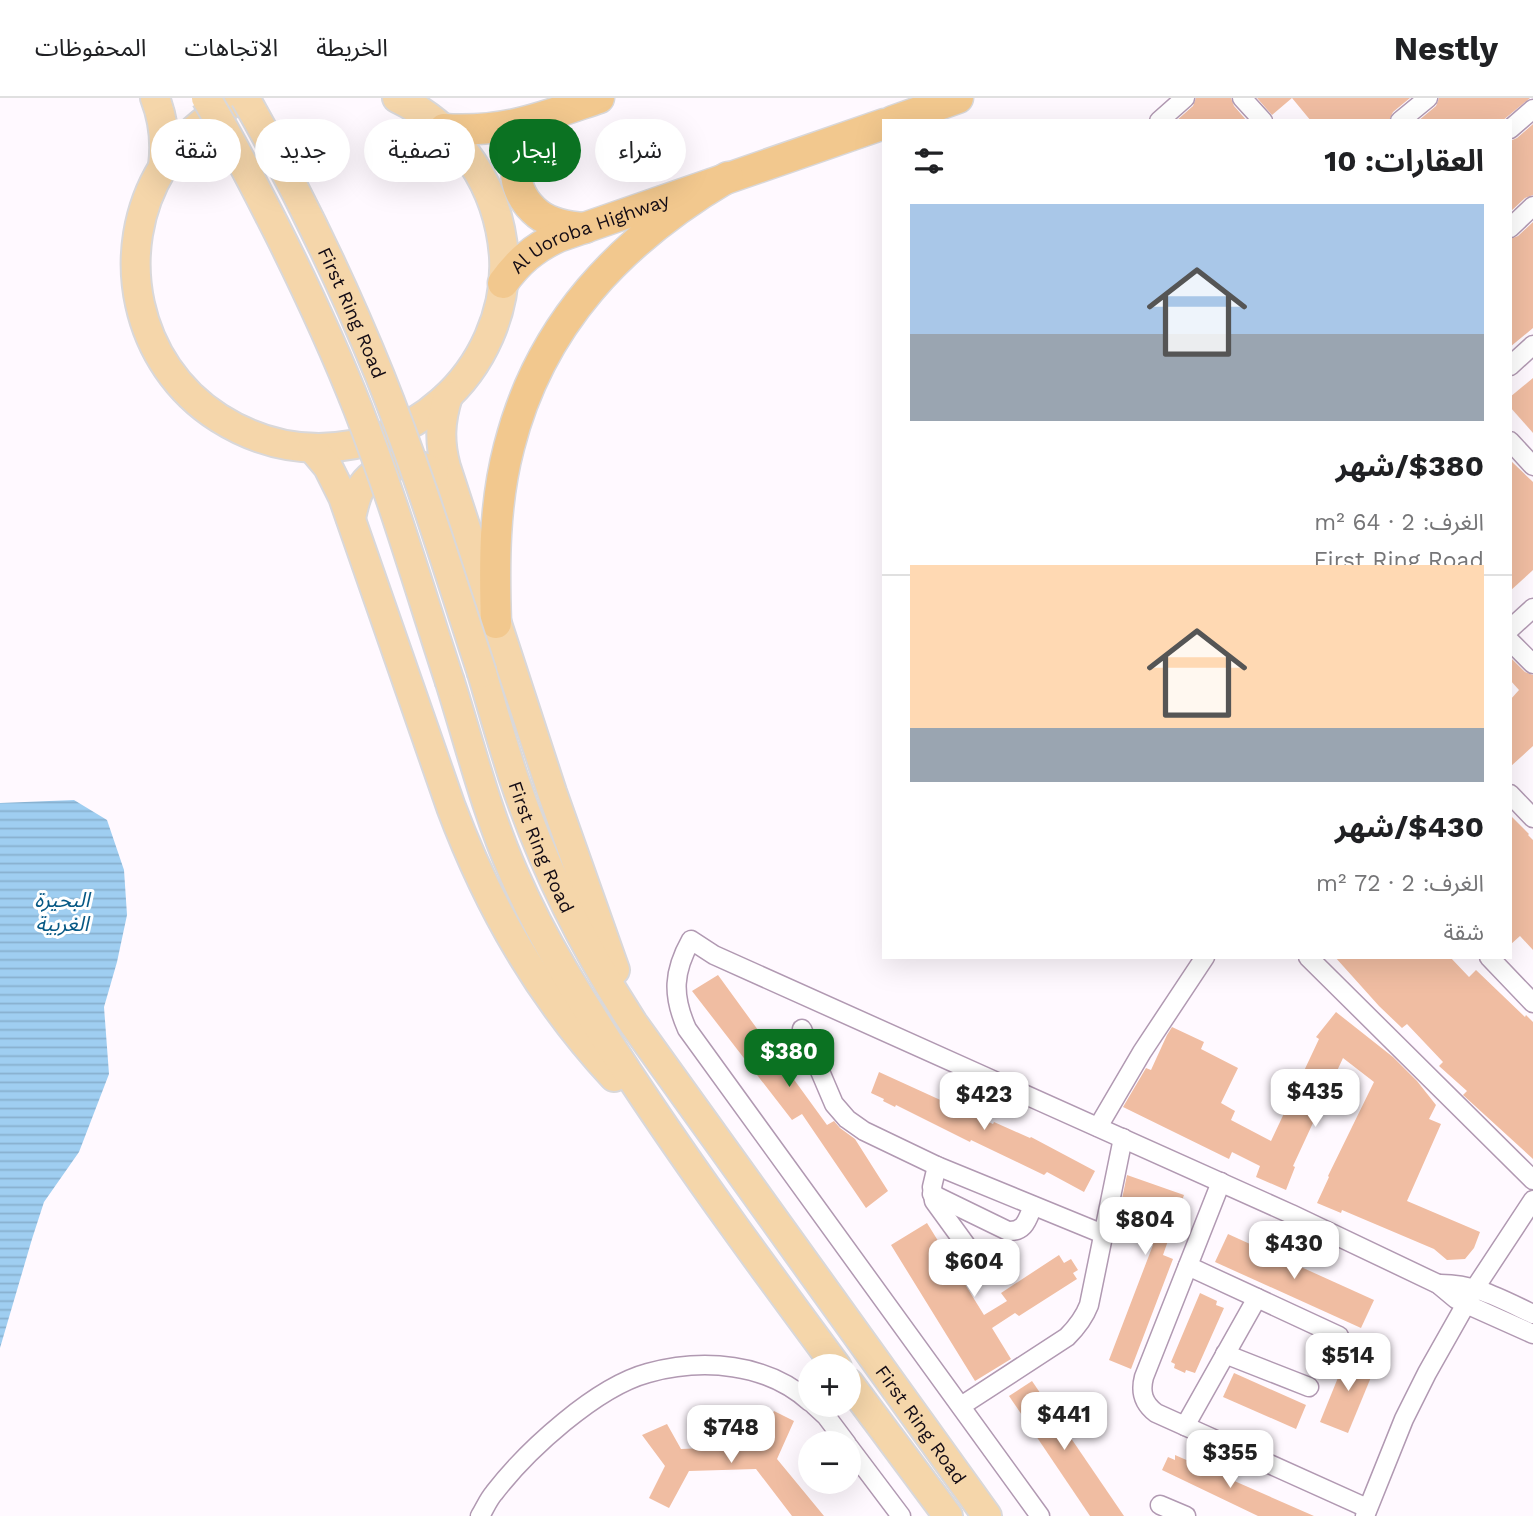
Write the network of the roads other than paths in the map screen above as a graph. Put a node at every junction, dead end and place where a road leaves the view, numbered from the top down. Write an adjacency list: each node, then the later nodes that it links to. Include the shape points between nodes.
1 (155, 98): 12 (main road)
2 (206, 98): 50 (main road, First Ring Road, bridge, via 269,214 335,353 375,455 501,842 528,904 584,1005)
3 (243, 98): 13 (main road); 48 (main road, First Ring Road, bridge, via 313,226 380,376 535,836 591,955)
4 (397, 98): 14 (main road)
5 (599, 98): 11 (highway)
6 (958, 98): 15 (highway)
7 (1185, 98): 16 (street)
8 (1242, 98): 17 (street)
9 (1428, 98): 18 (street)
10 (1533, 109): 20 (street)
11 (546, 116): 21 (highway); 27 (highway, via 521,145 517,179 539,215)
12 (161, 119)
13 (206, 119)
14 (432, 119)
15 (899, 119)
16 (1161, 119)
17 (1261, 119)
18 (1402, 119)
19 (882, 125): 23 (highway, Al Uoroba Highway)
20 (1512, 127)
21 (475, 130)
22 (475, 166): 28 (main road, via 492,199 502,240)
23 (728, 177): 27 (highway, Al Uoroba Highway); 38 (highway, via 659,223 606,270 565,322 536,373 516,422 502,485 495,556)
24 (156, 182): 33 (main road, via 135,246 140,310 156,350 187,393 211,414 269,441)
25 (1533, 206): 26 (street)
26 (1512, 226)
27 (585, 228): 28 (highway, Al Uoroba Highway, via 534,250)
28 (503, 283): 31 (main road, via 486,344)
29 (1533, 345): 30 (street)
30 (1512, 364)
31 (448, 396): 33 (main road, via 414,422 375,440); 35 (main road, via 440,438)
32 (1512, 443): 34 (street)
33 (312, 448): 36 (main road, via 328,467)
34 (1533, 466)
35 (451, 483): 36 (main road, via 419,465 389,466 365,482); 38 (main road)
36 (351, 518): 50 (main road, via 451,807 492,904 569,1025)
37 (1533, 608): 39 (street)
38 (496, 623): 48 (main road)
39 (1512, 627)
40 (1512, 643): 41 (street)
41 (1533, 664)
42 (1512, 796): 43 (street)
43 (1533, 818)
44 (1204, 959): 51 (street)
45 (1310, 959): 54 (street)
46 (1491, 959): 47 (street)
47 (1533, 1003)
48 (634, 1023): 84 (main road, First Ring Road)
49 (802, 1029): 53 (street, via 834,1104 847,1119)
50 (661, 1123): 69 (main road, First Ring Road)
51 (1098, 1127): 52 (street); 74 (street, via 715,955 691,940 681,958 676,994 687,1030)
52 (1123, 1138): 55 (street); 59 (street)
53 (937, 1166): 56 (street); 58 (street)
54 (1533, 1180)
55 (1221, 1182): 61 (street); 62 (street)
56 (932, 1194): 58 (street, via 1008,1231 1025,1225); 60 (street)
57 (1533, 1200): 63 (street)
58 (1033, 1206): 59 (street)
59 (1102, 1234): 74 (street, via 1089,1305 1077,1327)
60 (979, 1263)
61 (1188, 1266): 64 (street); 76 (street, via 1142,1384 1149,1408)
62 (1438, 1284): 63 (street); 65 (street)
63 (1475, 1288): 65 (street); 66 (street)
64 (1257, 1298): 68 (street); 70 (street)
65 (1466, 1304): 67 (street); 80 (street, via 1404,1419)
66 (1533, 1314)
67 (1533, 1334)
68 (1339, 1336)
69 (827, 1354)
70 (1225, 1354): 71 (street); 76 (street)
71 (1309, 1387)
72 (798, 1392): 81 (street, via 767,1375 731,1366 688,1366 647,1373 579,1410 519,1464)
73 (861, 1398): 83 (main road, First Ring Road)
74 (961, 1406): 85 (street)
75 (827, 1417): 77 (street)
76 (1185, 1426): 80 (street)
77 (837, 1431)
78 (861, 1462): 82 (street)
79 (1160, 1505): 86 (street)
80 (1366, 1512)
81 (480, 1516)
82 (901, 1516)
83 (948, 1516)
84 (987, 1516)
85 (1040, 1516)
86 (1186, 1516)

